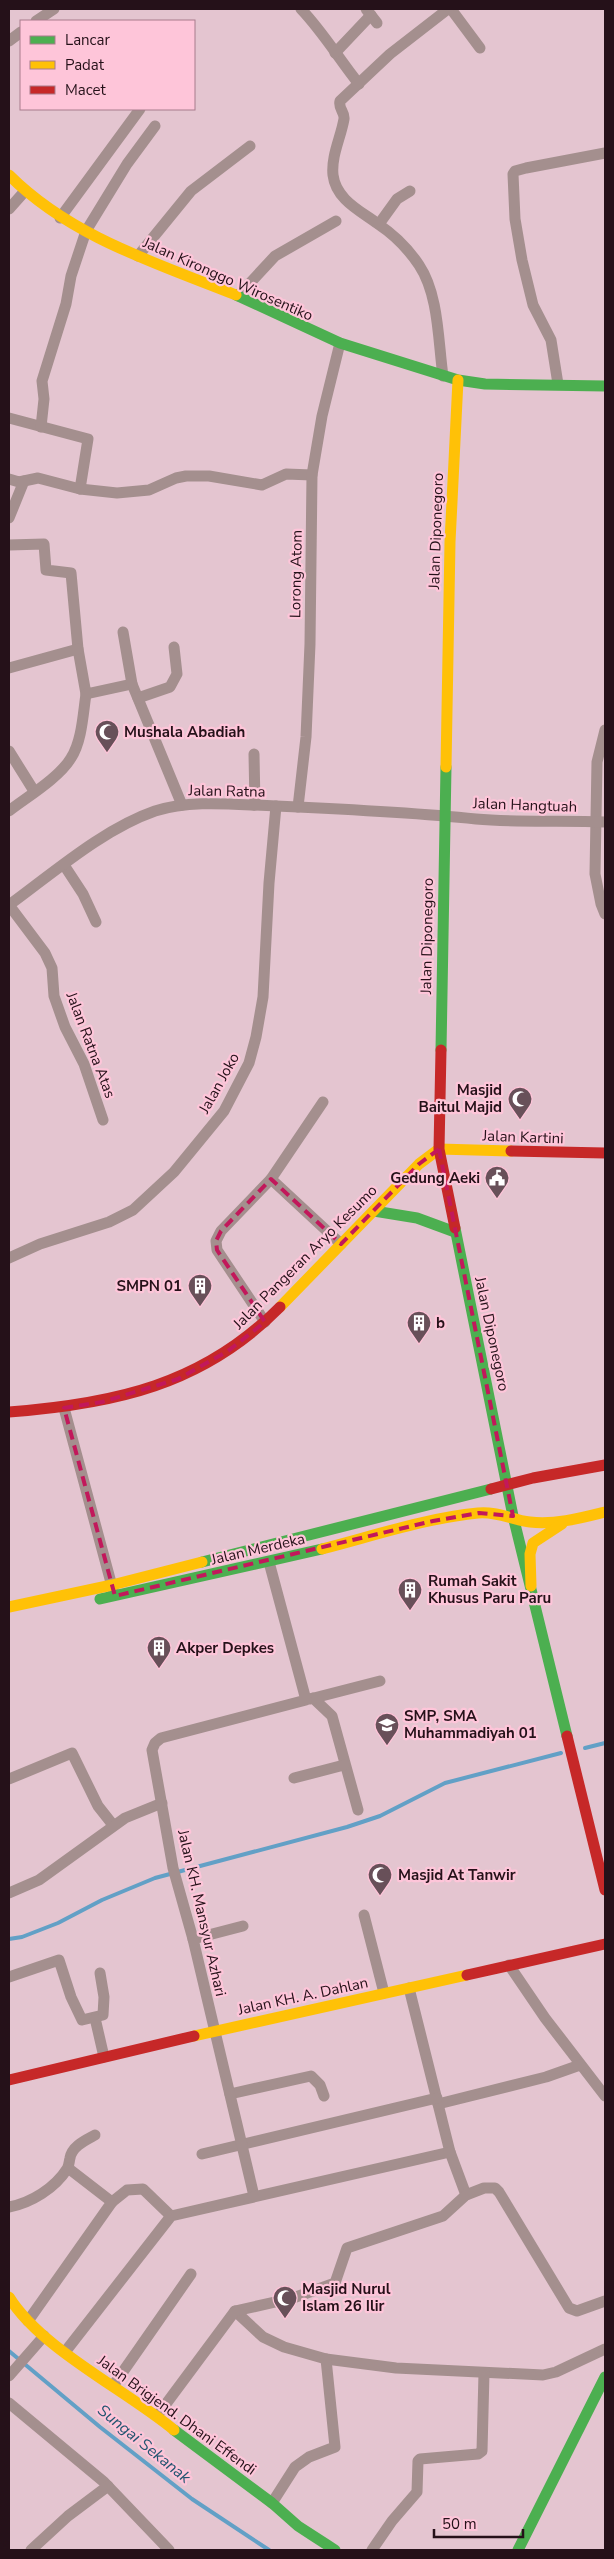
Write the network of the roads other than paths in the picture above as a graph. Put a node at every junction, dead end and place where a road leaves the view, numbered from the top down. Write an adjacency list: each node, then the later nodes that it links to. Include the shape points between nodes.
1 (54, 9): 5 (street)
2 (301, 9): 9 (street, via 320,29)
3 (449, 9): 8 (street); 10 (street, via 394,51)
4 (369, 18): 9 (street)
5 (38, 20)
6 (20, 33): 7 (street)
7 (9, 41)
8 (480, 48)
9 (335, 53): 10 (street)
10 (359, 84): 21 (street, via 339,104 344,117 334,178 355,210)
11 (139, 110): 19 (street)
12 (155, 126): 22 (street, via 127,164)
13 (250, 146): 23 (street, via 191,191)
14 (605, 153): 27 (street, via 526,168 513,174 520,252 533,305 550,340)
15 (9, 175): 16 (street, Jalan Kironggo Wirosentiko)
16 (25, 191): 18 (street); 19 (street, Jalan Kironggo Wirosentiko)
17 (410, 191): 21 (street, via 397,199)
18 (9, 209)
19 (60, 218): 22 (street, Jalan Kironggo Wirosentiko)
20 (336, 221): 24 (street, via 275,256)
21 (379, 224): 26 (street, via 419,265 427,281)
22 (86, 231): 23 (street, Jalan Kironggo Wirosentiko); 30 (street, via 42,380 44,399)
23 (138, 256): 24 (street, Jalan Kironggo Wirosentiko)
24 (238, 296): 25 (street, Jalan Kironggo Wirosentiko)
25 (340, 343): 26 (street, Jalan Kironggo Wirosentiko); 31 (street, Lorong Atom)
26 (451, 378): 27 (street, Jalan Kironggo Wirosentiko, via 485,384); 53 (street, Jalan Diponegoro)
27 (558, 384): 28 (street, Jalan Kironggo Wirosentiko)
28 (605, 386)
29 (9, 418): 30 (street)
30 (40, 427): 34 (street, via 89,440)
31 (312, 475): 34 (street, via 286,474 262,485 209,476 186,476 136,493); 51 (street, Lorong Atom, via 310,644 306,737)
32 (9, 480): 33 (street)
33 (24, 481): 34 (street, via 38,478); 35 (street)
34 (80, 488)
35 (9, 518)
36 (9, 545): 39 (street, via 44,544 46,570 70,572)
37 (123, 632): 41 (street)
38 (174, 647): 43 (street, via 176,674 170,687)
39 (78, 649): 40 (street); 42 (street)
40 (9, 668)
41 (132, 684): 42 (street); 43 (street)
42 (86, 694): 47 (street, via 76,749 71,759)
43 (138, 698): 48 (street)
44 (605, 730): 54 (street, via 598,762)
45 (9, 751): 47 (street)
46 (254, 754): 49 (street)
47 (34, 791): 52 (street)
48 (182, 805): 49 (street, Jalan Ratna); 55 (street, Jalan Ratna, via 156,811 122,827)
49 (256, 805): 50 (street, Jalan Ratna)
50 (276, 806): 51 (street, Jalan Ratna); 67 (street, Jalan Joko, via 263,997 249,1063 224,1111 174,1172 133,1210 109,1222 40,1244)
51 (298, 807): 53 (street, Jalan Ratna)
52 (9, 811)
53 (444, 815): 54 (street, Jalan Hangtuah); 61 (street, Jalan Diponegoro)
54 (601, 822): 57 (street, via 595,874)
55 (64, 864): 56 (street, Jalan Ratna); 58 (street)
56 (9, 905): 60 (street, Jalan Ratna Atas, via 45,952 52,968 54,996 84,1064)
57 (605, 914)
58 (96, 922)
59 (323, 1102): 63 (street)
60 (102, 1120)
61 (439, 1149): 62 (street, Jalan Kartini); 64 (street, Jalan Pangeran Aryo Kesumo, via 419,1164); 65 (street, Jalan Diponegoro)
62 (605, 1153)
63 (271, 1179): 66 (street); 68 (street, via 221,1231 216,1241 217,1250)
64 (374, 1211): 65 (street, via 417,1218); 66 (street, Jalan Pangeran Aryo Kesumo)
65 (455, 1232): 72 (street, Jalan Diponegoro)
66 (341, 1244): 68 (street, Jalan Pangeran Aryo Kesumo)
67 (9, 1258)
68 (265, 1322): 70 (street, Jalan Pangeran Aryo Kesumo, via 228,1350 178,1378 102,1402)
69 (10, 1408): 70 (street, Jalan Pangeran Aryo Kesumo)
70 (64, 1408): 78 (street)
71 (605, 1465): 72 (street, Jalan Merdeka)
72 (507, 1486): 74 (street, Jalan Diponegoro); 78 (street, Jalan Merdeka)
73 (603, 1513): 75 (street)
74 (513, 1516): 75 (street, Jalan Merdeka, via 533,1522); 76 (street, Jalan Merdeka, via 479,1513 434,1521); 77 (street, Jalan Diponegoro)
75 (566, 1521): 77 (street, via 533,1543)
76 (269, 1562): 78 (street, Jalan Merdeka); 82 (street)
77 (531, 1586): 89 (street)
78 (114, 1591): 79 (street, Jalan Merdeka); 80 (street, Jalan Merdeka)
79 (9, 1606)
80 (9, 1616)
81 (380, 1681): 82 (street, Jalan KH. Mansyur Azhari)
82 (309, 1699): 83 (street, via 332,1716); 86 (street, Jalan KH. Mansyur Azhari, via 161,1738 152,1750)
83 (344, 1765): 84 (street); 87 (street)
84 (294, 1778)
85 (9, 1779): 88 (street, via 72,1753 98,1806)
86 (162, 1803): 88 (street); 93 (street, Jalan KH. Mansyur Azhari, via 173,1868)
87 (358, 1810)
88 (113, 1825): 90 (street, via 39,1880)
89 (605, 1890)
90 (9, 1893)
91 (364, 1915): 99 (street)
92 (243, 1926): 93 (street)
93 (193, 1939): 101 (street, Jalan KH. Mansyur Azhari)
94 (605, 1944): 95 (street, Jalan KH. A. Dahlan)
95 (509, 1966): 98 (street, Jalan KH. A. Dahlan); 103 (street)
96 (100, 1973): 100 (street, via 103,2015)
97 (9, 1977): 100 (street, via 59,1960 82,2020)
98 (409, 1988): 99 (street, Jalan KH. A. Dahlan); 108 (street)
99 (384, 1993): 101 (street, Jalan KH. A. Dahlan)
100 (95, 2018): 102 (street)
101 (214, 2031): 102 (street, Jalan KH. A. Dahlan); 105 (street, Jalan KH. Mansyur Azhari)
102 (104, 2057): 104 (street, Jalan KH. A. Dahlan)
103 (580, 2065): 107 (street); 108 (street, via 546,2078)
104 (9, 2080)
105 (230, 2094): 106 (street, via 311,2076 320,2085); 110 (street, Jalan KH. Mansyur Azhari)
106 (324, 2096)
107 (605, 2096)
108 (437, 2101): 110 (street); 111 (street)
109 (95, 2135): 113 (street, via 74,2149)
110 (242, 2146): 112 (street); 115 (street, Jalan KH. Mansyur Azhari)
111 (450, 2152): 114 (street); 115 (street)
112 (202, 2154)
113 (68, 2168): 116 (street); 117 (street, via 43,2193 28,2202)
114 (466, 2195): 121 (street, via 484,2188 496,2189 569,2308 577,2311); 122 (street, via 443,2216 347,2248 335,2283 293,2298)
115 (254, 2196): 118 (street)
116 (112, 2202): 118 (street, via 127,2190 144,2189); 123 (street)
117 (9, 2207)
118 (171, 2216): 126 (street)
119 (191, 2274): 131 (street)
120 (9, 2296): 123 (street, Jalan Brigjend. Dhani Effendi)
121 (605, 2301)
122 (235, 2311): 127 (street, via 263,2337 284,2347); 133 (street)
123 (28, 2322): 124 (street, Jalan Brigjend. Dhani Effendi)
124 (44, 2336): 126 (street, Jalan Brigjend. Dhani Effendi); 129 (street)
125 (605, 2349): 128 (street, via 550,2374)
126 (65, 2352): 131 (street, Jalan Brigjend. Dhani Effendi)
127 (326, 2359): 128 (street, via 396,2368); 135 (street, via 335,2446 295,2467)
128 (484, 2373): 139 (street, via 482,2451 478,2454 424,2457 418,2461 417,2492)
129 (9, 2376)
130 (604, 2382): 140 (street)
131 (113, 2386): 133 (street, Jalan Brigjend. Dhani Effendi)
132 (9, 2403): 134 (street)
133 (157, 2416): 135 (street, Jalan Brigjend. Dhani Effendi)
134 (108, 2486): 136 (street); 137 (street)
135 (272, 2503): 138 (street, Jalan Brigjend. Dhani Effendi, via 298,2526)
136 (31, 2550)
137 (169, 2550)
138 (335, 2550)
139 (372, 2550)
140 (518, 2550)

